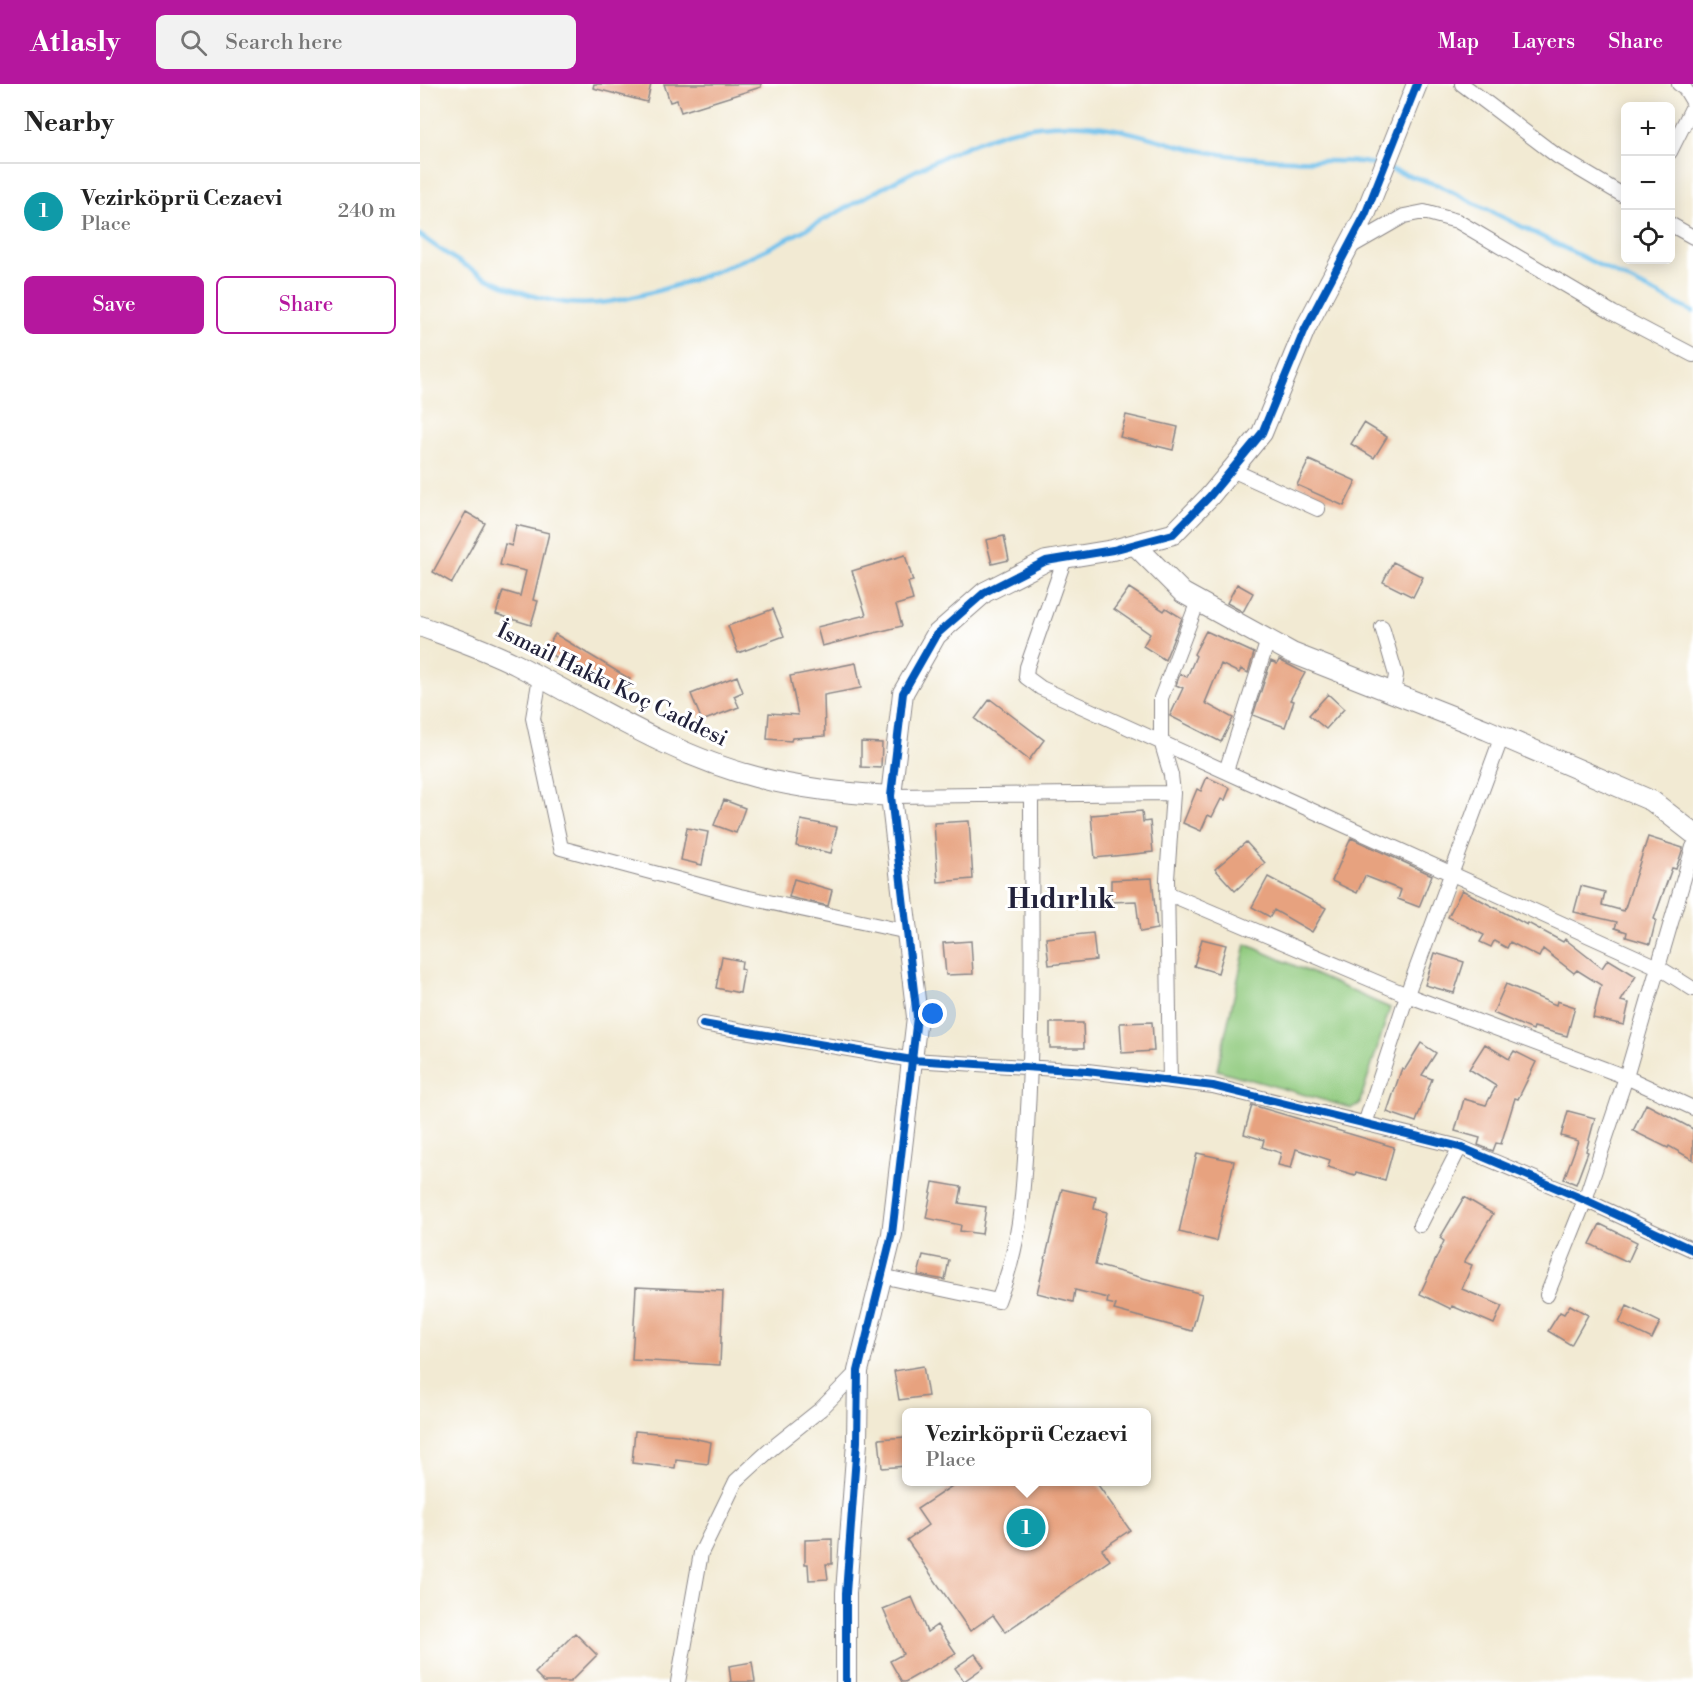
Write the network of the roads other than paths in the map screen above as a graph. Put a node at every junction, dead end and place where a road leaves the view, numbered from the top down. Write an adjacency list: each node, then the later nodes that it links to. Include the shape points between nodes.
1 (1417, 84): 9 (street)
2 (1462, 84): 6 (street, via 1557,156)
3 (1679, 84): 4 (street)
4 (1693, 104): 5 (street)
5 (1675, 143)
6 (1621, 194)
7 (1675, 226): 8 (street)
8 (1693, 237)
9 (1348, 248): 10 (street, via 1404,216 1424,212 1457,221 1613,313); 11 (street, via 1305,329 1262,433)
10 (1693, 354)
11 (1232, 470): 12 (street); 13 (street, via 1173,534)
12 (1318, 509)
13 (1134, 545): 14 (street); 15 (street, via 1183,593)
14 (1065, 558): 22 (street, via 1026,676 1041,688); 26 (street, via 1046,561 985,592 936,635 903,693)
15 (1198, 601): 18 (street); 22 (street, via 1161,698)
16 (420, 626): 19 (street, İsmail Hakkı Koç Caddesi, via 480,647)
17 (1382, 627): 20 (street, via 1396,675)
18 (1268, 640): 20 (street); 23 (street)
19 (540, 677): 26 (street, İsmail Hakkı Koç Caddesi, via 662,741 754,777 837,793); 31 (street, via 533,718 561,848 740,896)
20 (1393, 693): 21 (street)
21 (1502, 736): 27 (street, via 1652,801); 29 (street)
22 (1161, 741): 23 (street); 24 (street)
23 (1226, 771): 29 (street)
24 (1173, 793): 25 (street); 30 (street)
25 (1031, 795): 26 (street); 37 (street)
26 (891, 796): 31 (street)
27 (1693, 834)
28 (1693, 847): 32 (street)
29 (1451, 873): 32 (street); 34 (street)
30 (1167, 894): 34 (street); 39 (street)
31 (908, 932): 36 (street, via 917,1017)
32 (1658, 967): 33 (street); 38 (street)
33 (1693, 989)
34 (1407, 995): 38 (street); 41 (street)
35 (703, 1024): 36 (street)
36 (912, 1060): 37 (street); 46 (street, via 892,1234)
37 (1031, 1067): 39 (street); 46 (street, via 1019,1234 998,1301)
38 (1626, 1077): 40 (street); 43 (street)
39 (1170, 1081): 41 (street, via 1213,1086)
40 (1693, 1108)
41 (1365, 1124): 42 (street)
42 (1460, 1147): 43 (street); 44 (street)
43 (1585, 1200): 45 (street); 47 (street)
44 (1420, 1225)
45 (1693, 1250)
46 (881, 1276): 48 (street)
47 (1547, 1296)
48 (858, 1371): 49 (street, via 822,1409 736,1481 700,1553); 50 (street, via 846,1593)
49 (678, 1682)
50 (846, 1682)

